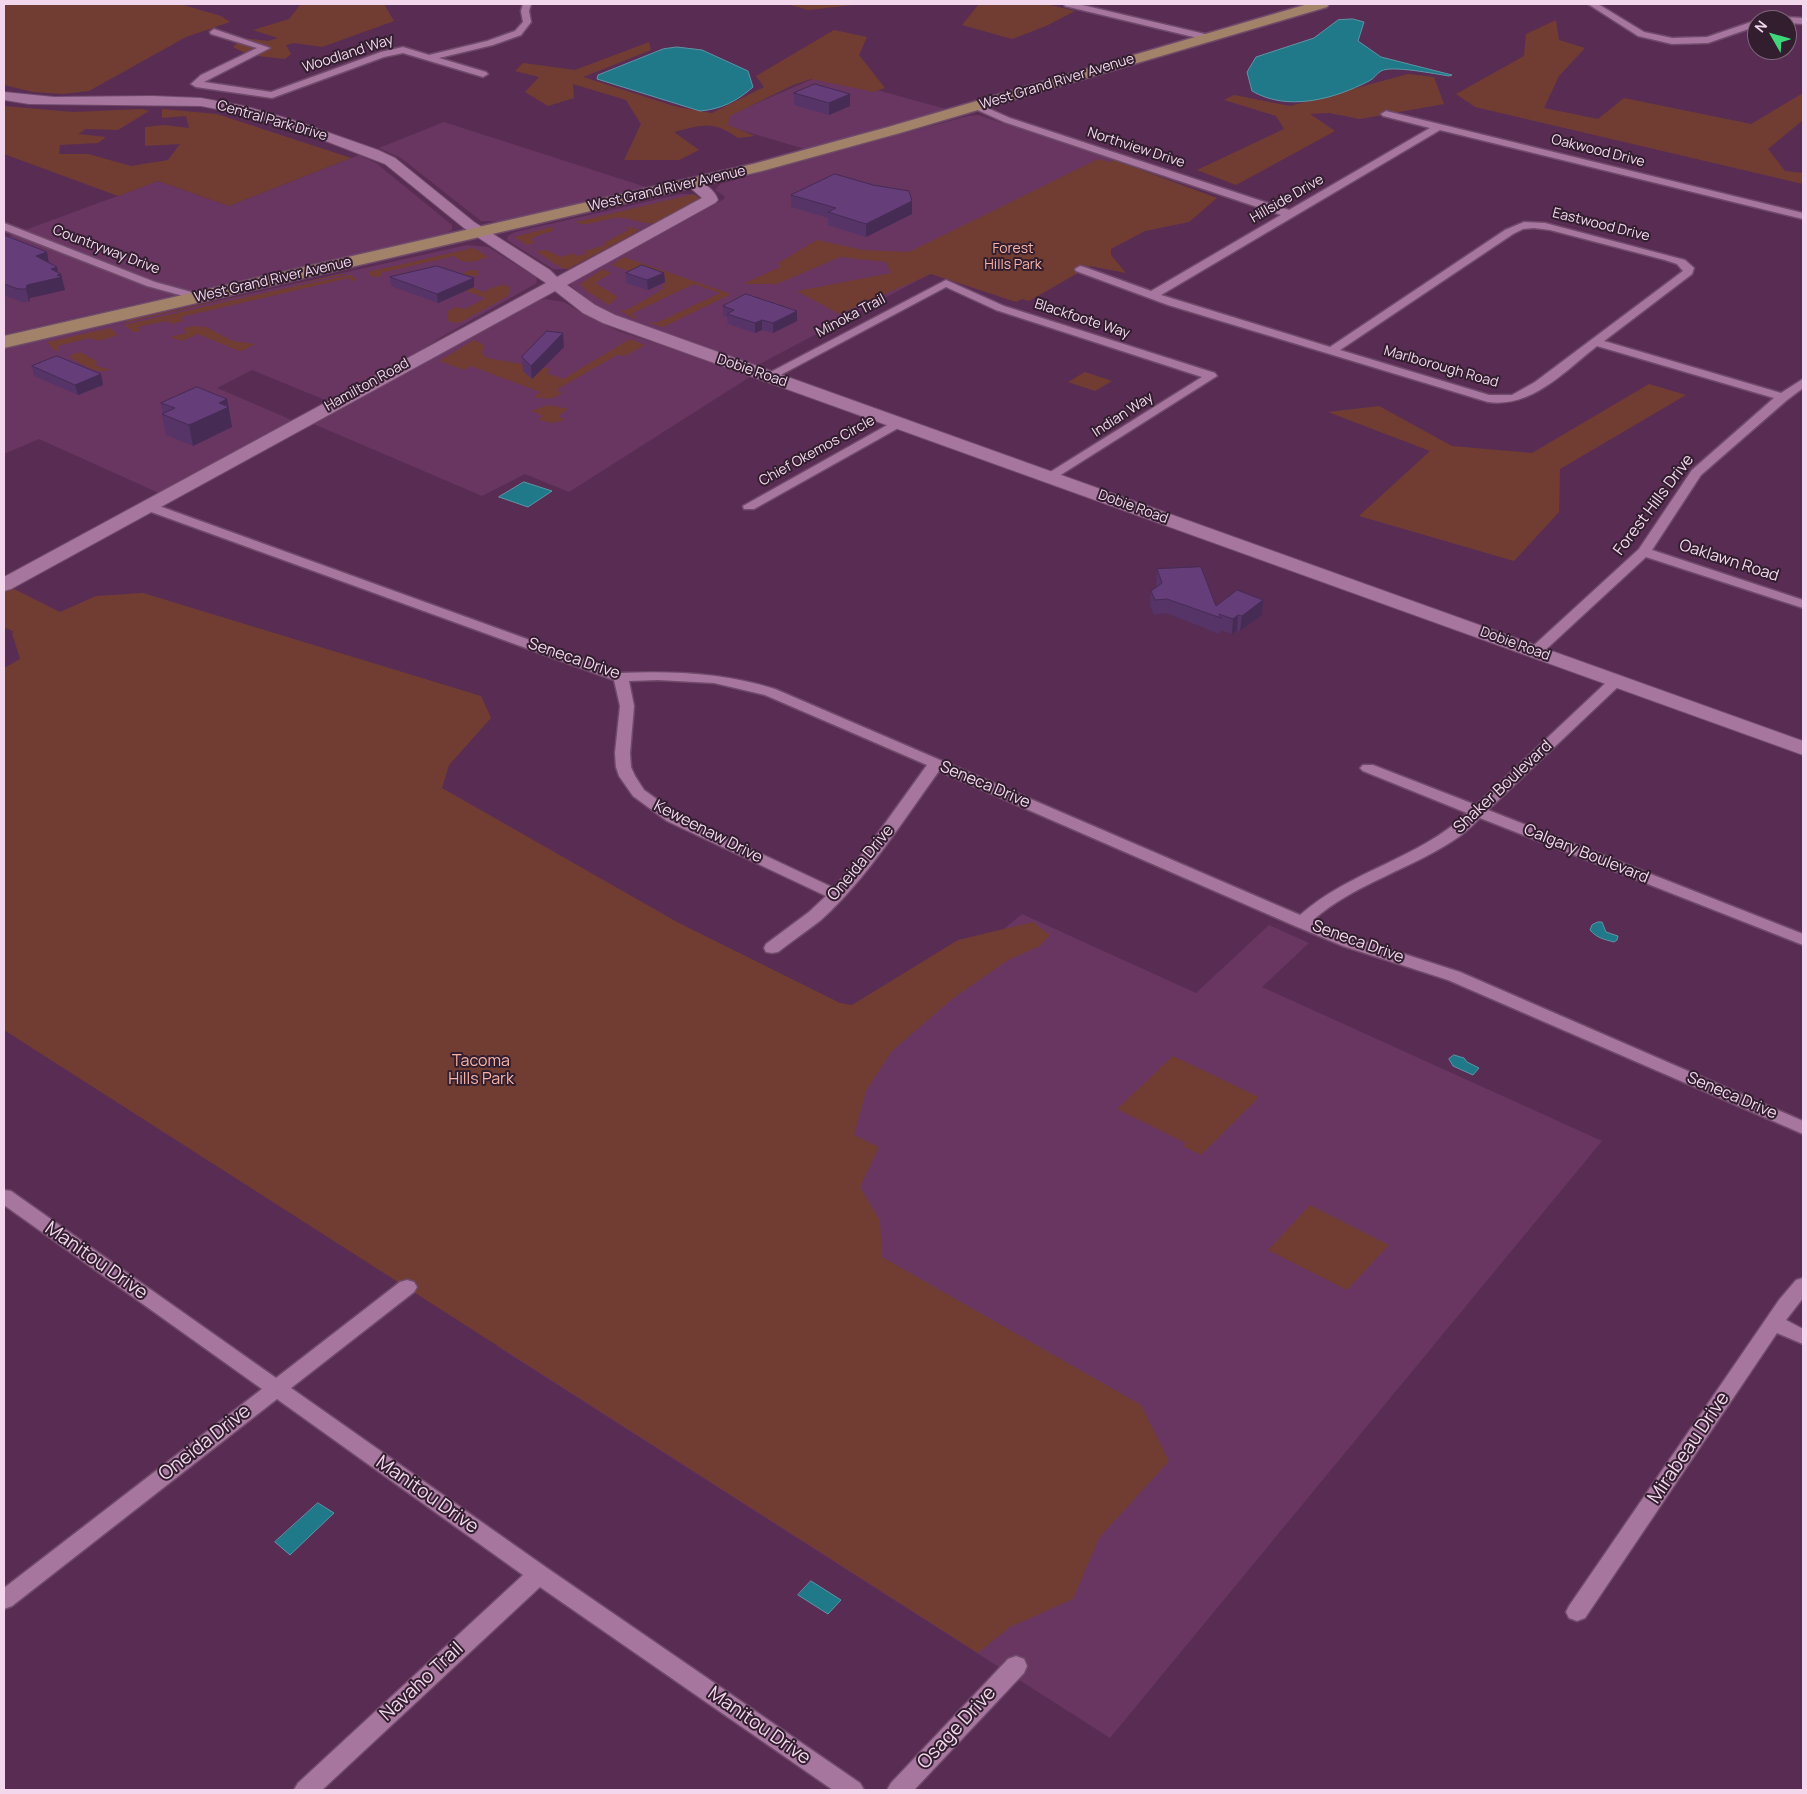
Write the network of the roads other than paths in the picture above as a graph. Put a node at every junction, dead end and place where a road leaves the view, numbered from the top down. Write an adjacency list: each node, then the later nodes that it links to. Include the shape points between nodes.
1 (527, 4): 8 (street, via 527,22 518,33)
2 (1068, 4): 7 (street)
3 (1322, 4): 7 (main road, West Grand River Avenue)
4 (1592, 4): 5 (street, via 1641,34 1672,41 1708,40)
5 (1747, 27)
6 (214, 32): 10 (street, via 265,48 204,77 196,84)
7 (1206, 37): 13 (main road, West Grand River Avenue)
8 (429, 58): 9 (street, Woodland Way); 10 (street, Woodland Way, via 403,50 381,55 272,95)
9 (483, 74)
10 (231, 89): 12 (street)
11 (4, 96): 12 (street, Central Park Drive, via 58,102 150,100)
12 (206, 103): 20 (street, Central Park Drive, via 250,112 377,155)
13 (976, 106): 16 (main road, West Grand River Avenue); 17 (street, Northview Drive, via 1007,120)
14 (1386, 114): 15 (street, Oakwood Drive)
15 (1438, 127): 17 (street, Hillside Drive); 18 (street, Oakwood Drive)
16 (693, 184): 20 (main road, West Grand River Avenue); 22 (street, Hamilton Road, via 710,196 708,202)
17 (1289, 214): 24 (street, Hillside Drive)
18 (1803, 216)
19 (4, 226): 25 (street, Countryway Drive, via 152,284)
20 (481, 233): 22 (street, Dobie Road); 25 (main road, West Grand River Avenue)
21 (1080, 269): 24 (street, Marlborough Road)
22 (555, 283): 29 (street, Dobie Road, via 589,309 609,319); 35 (street, Hamilton Road)
23 (946, 283): 29 (street, Minoka Trail); 30 (street, Blackfoote Way, via 1000,308)
24 (1151, 296): 28 (street, Marlborough Road)
25 (198, 297): 26 (main road, West Grand River Avenue)
26 (4, 342)
27 (1595, 342): 28 (street, Marlborough Road, via 1527,393 1511,400 1488,398); 28 (street, Eastwood Drive, via 1688,272 1688,268 1669,258 1534,224 1509,232); 32 (street)
28 (1331, 351)
29 (769, 376): 33 (street, Dobie Road)
30 (1211, 376): 34 (street, Indian Way)
31 (1803, 384): 32 (street, Forest Hills Drive)
32 (1783, 397): 37 (street, Forest Hills Drive, via 1696,473)
33 (898, 423): 34 (street, Dobie Road); 36 (street, Chief Okemos Circle)
34 (1051, 477): 40 (street, Dobie Road)
35 (148, 506): 38 (street, Hamilton Road); 41 (street, Seneca Drive)
36 (749, 506)
37 (1644, 552): 39 (street, Oaklawn Road); 40 (street, Forest Hills Drive)
38 (4, 585)
39 (1803, 604)
40 (1536, 652): 42 (street, Dobie Road)
41 (620, 676): 44 (street, Seneca Drive, via 693,675 749,684); 47 (street, Keweenaw Drive, via 628,705 622,756 632,786 654,807 673,818)
42 (1617, 680): 43 (street, Dobie Road); 46 (street, Shaker Boulevard)
43 (1803, 748)
44 (936, 764): 47 (street, Oneida Drive, via 874,850); 48 (street, Seneca Drive)
45 (1368, 768): 46 (street, Calgary Boulevard)
46 (1479, 812): 48 (street, Shaker Boulevard, via 1456,832 1425,851 1340,890); 49 (street, Calgary Boulevard)
47 (836, 895): 50 (street, Oneida Drive, via 815,916)
48 (1301, 922): 51 (street, Seneca Drive, via 1349,942 1454,976)
49 (1803, 940)
50 (772, 948)
51 (1803, 1128)
52 (4, 1196): 57 (street, Manitou Drive)
53 (1803, 1285): 55 (street, Mirabeau Drive)
54 (407, 1287): 57 (street, Oneida Drive)
55 (1774, 1323): 56 (street); 60 (street, Mirabeau Drive)
56 (1803, 1337)
57 (277, 1388): 58 (street, Manitou Drive); 59 (street, Oneida Drive)
58 (539, 1574): 62 (street, Navaho Trail); 63 (street, Manitou Drive)
59 (4, 1600)
60 (1577, 1612)
61 (1016, 1666): 64 (street, Osage Drive)
62 (306, 1790)
63 (852, 1790)
64 (899, 1790)

